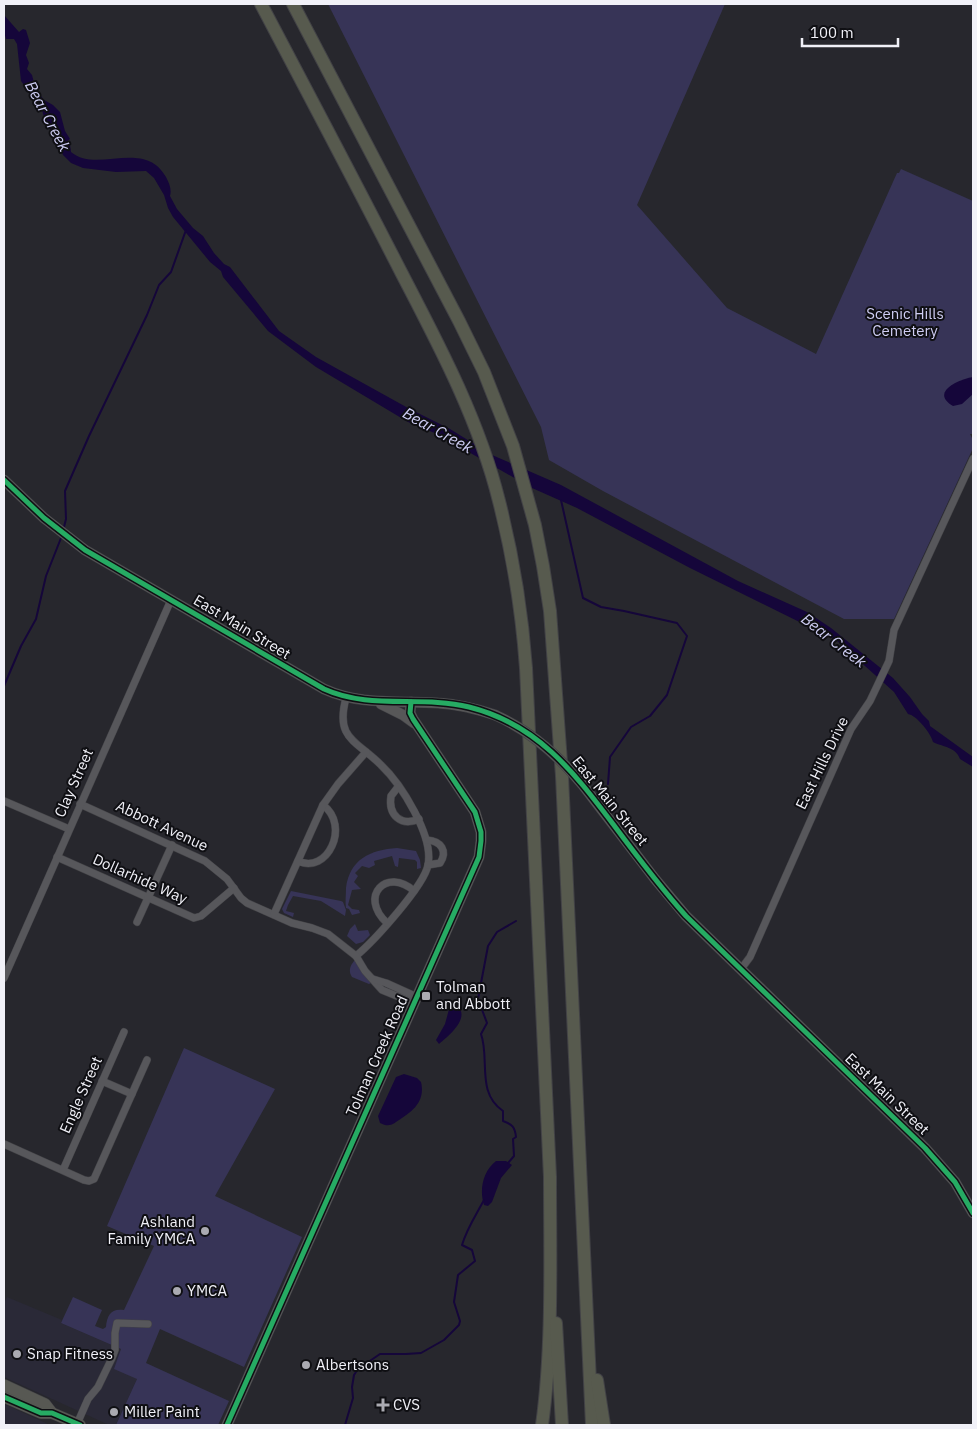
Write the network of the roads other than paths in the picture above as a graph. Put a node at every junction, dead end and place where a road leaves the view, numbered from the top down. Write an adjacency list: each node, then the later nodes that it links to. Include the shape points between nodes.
1 (261, 4): 40 (highway, via 455,378 499,500 516,580 526,668 550,1167)
2 (293, 4): 39 (highway, via 484,372 513,446 540,546 557,693)
3 (973, 459): 29 (street, East Hills Drive, via 894,630 886,669 870,701 850,728 750,957)
4 (4, 480): 5 (street, East Main Street, via 44,518 79,545)
5 (171, 600): 6 (street, East Main Street, via 324,690); 13 (street, Clay Street)
6 (346, 698): 7 (street, East Main Street); 10 (street, via 342,717 345,731)
7 (375, 702): 8 (street, East Main Street); 9 (street)
8 (411, 702): 9 (street, Tolman Creek Road, via 410,713); 29 (street, East Main Street, bridge, via 458,705 495,715 543,743 582,784 672,900)
9 (418, 726): 31 (street, Tolman Creek Road, via 475,812 482,841 476,863)
10 (366, 752): 11 (street, via 386,770); 14 (street)
11 (398, 787): 15 (street); 15 (street, via 391,796 391,811 402,821)
12 (4, 801): 16 (street)
13 (80, 804): 16 (street, Clay Street); 18 (street, Abbott Avenue)
14 (323, 805): 20 (street); 20 (street, via 334,816 335,840 319,861 311,864)
15 (419, 819): 17 (street)
16 (69, 829): 19 (street, Clay Street)
17 (427, 840): 21 (street); 21 (street, via 438,842 444,852 440,863)
18 (172, 845): 22 (street, Abbott Avenue, via 205,861); 24 (street)
19 (57, 857): 24 (street, Dollarhide Way); 30 (street, Clay Street)
20 (298, 861): 25 (street)
21 (428, 865): 23 (street)
22 (234, 888): 24 (street, Dollarhide Way, via 201,916 194,918); 25 (street, Abbott Avenue, via 247,903)
23 (414, 891): 27 (street); 27 (street, via 397,882 387,883 379,890 374,900 375,909)
24 (148, 898): 26 (street)
25 (274, 914): 28 (street, Abbott Avenue, via 328,934)
26 (137, 922)
27 (387, 923): 28 (street)
28 (356, 956): 31 (street, Abbott Avenue, via 382,990)
29 (741, 969): 38 (street, East Main Street, via 931,1154 955,1182)
30 (4, 978)
31 (415, 1000): 46 (street, Tolman Creek Road)
32 (124, 1032): 34 (street, Engle Street)
33 (147, 1060): 35 (street)
34 (102, 1081): 35 (street); 37 (street, Engle Street)
35 (132, 1094): 37 (street, via 94,1179 84,1180)
36 (4, 1144): 37 (street)
37 (63, 1170)
38 (973, 1213)
39 (585, 1251): 49 (highway); 50 (highway)
40 (550, 1254): 47 (highway); 48 (highway)
41 (148, 1324): 45 (street, via 117,1323 112,1358 98,1387 88,1399)
42 (4, 1385): 44 (main road, via 46,1404)
43 (4, 1396): 44 (main road, via 41,1413)
44 (52, 1413): 45 (main road)
45 (79, 1424)
46 (227, 1425)
47 (542, 1425)
48 (562, 1425)
49 (592, 1425)
50 (604, 1425)

